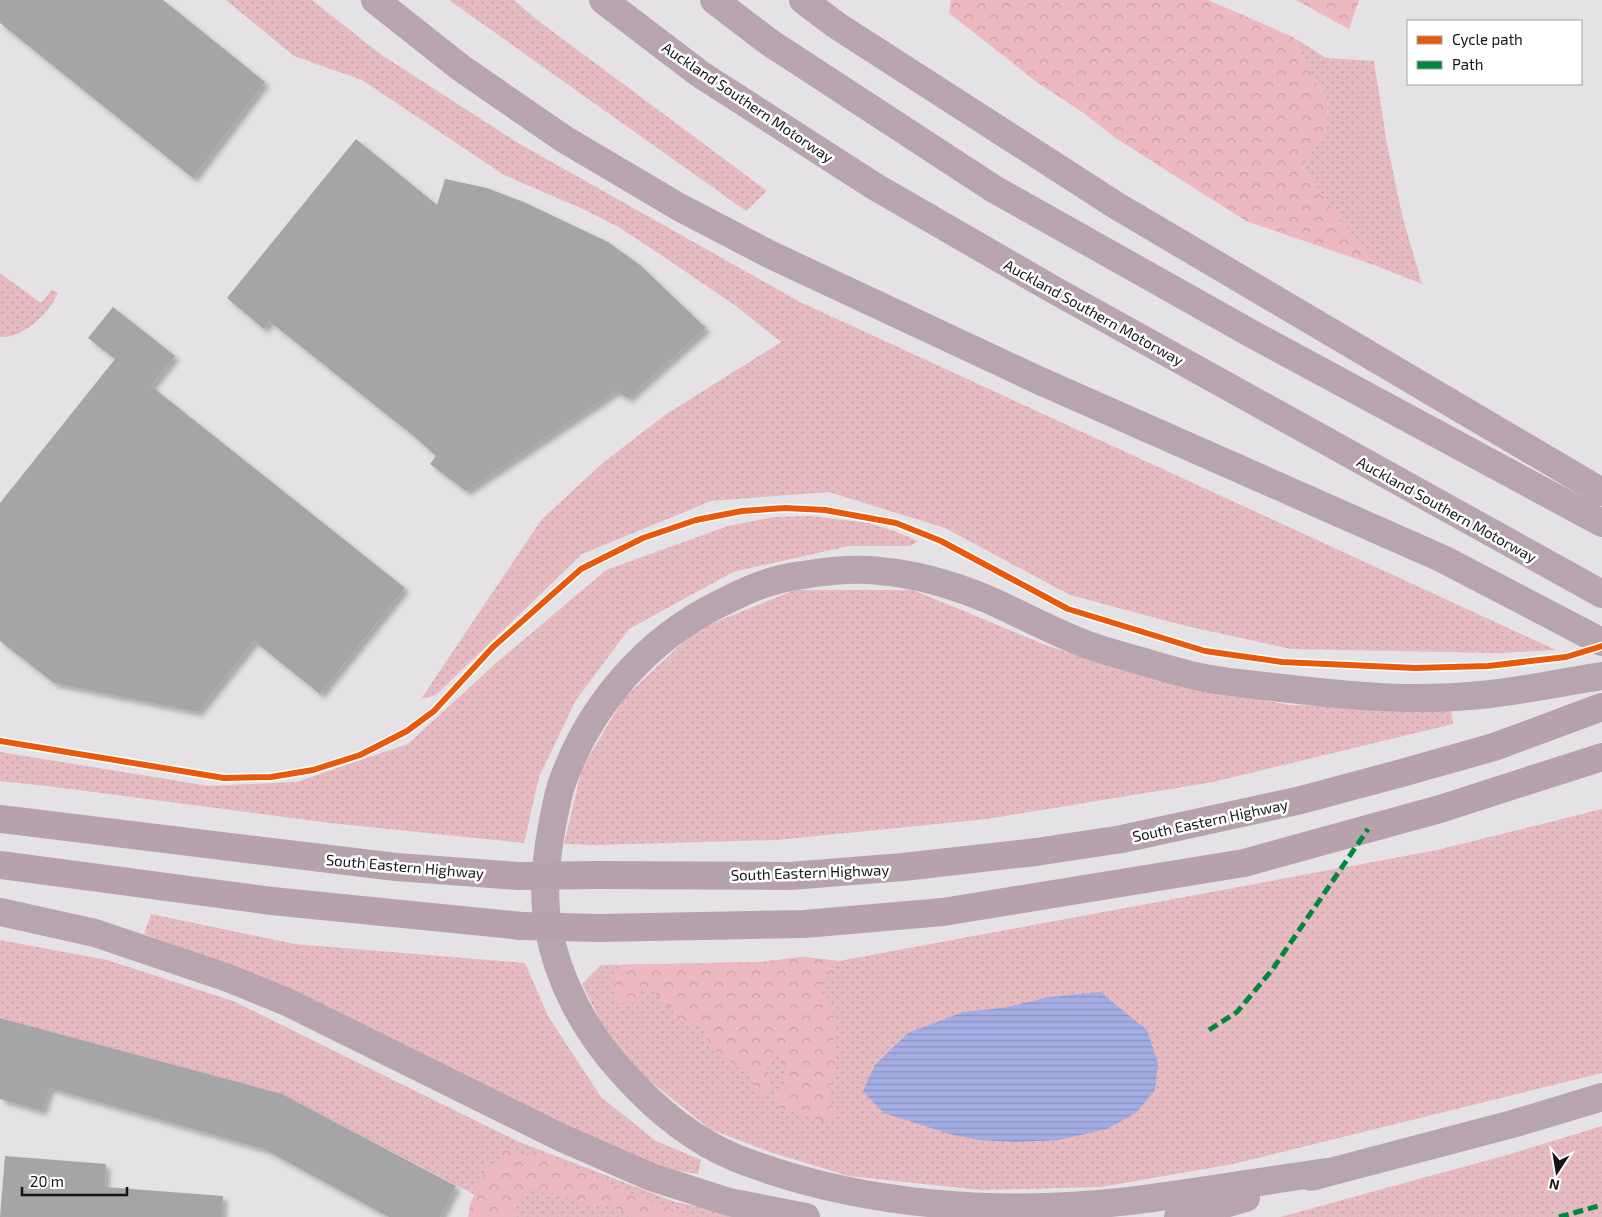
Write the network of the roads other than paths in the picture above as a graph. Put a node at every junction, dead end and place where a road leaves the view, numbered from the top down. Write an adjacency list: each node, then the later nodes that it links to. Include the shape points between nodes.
1 (374, 0): 8 (highway, via 462,68 564,139 679,207 769,254 1038,380 1443,559)
2 (603, 0): 7 (highway, Auckland Southern Motorway, via 700,74 874,186 1054,290)
3 (714, 0): 6 (highway, via 769,42 994,189)
4 (803, 0): 5 (highway, via 836,25 1117,206)
5 (1602, 492)
6 (1602, 524)
7 (1602, 594)
8 (1599, 640)
9 (1602, 676): 16 (highway, via 1484,695 1419,699 1356,697 1244,684 1205,678 1091,646 948,585 876,570 825,572 779,579 704,612 646,654 613,690 588,726 561,786 549,844 545,890 548,926 557,962 579,1015 610,1058 647,1100 690,1134 733,1157 801,1180 854,1192 971,1205 1031,1207 1129,1201)
10 (1602, 707): 12 (main road, South Eastern Highway, bridge, via 1494,747 1398,774 1301,800 1122,839 902,867 799,875 519,876 396,867)
11 (1602, 757): 13 (main road, bridge, via 1440,809 1244,863 943,912 804,924 599,928 522,926 272,900)
12 (0, 819)
13 (0, 865)
14 (0, 912): 17 (highway, via 95,933 228,978 287,1002 562,1138 651,1177 729,1202)
15 (1602, 1098): 16 (highway)
16 (1327, 1172): 18 (highway)
17 (806, 1217)
18 (1178, 1217)

